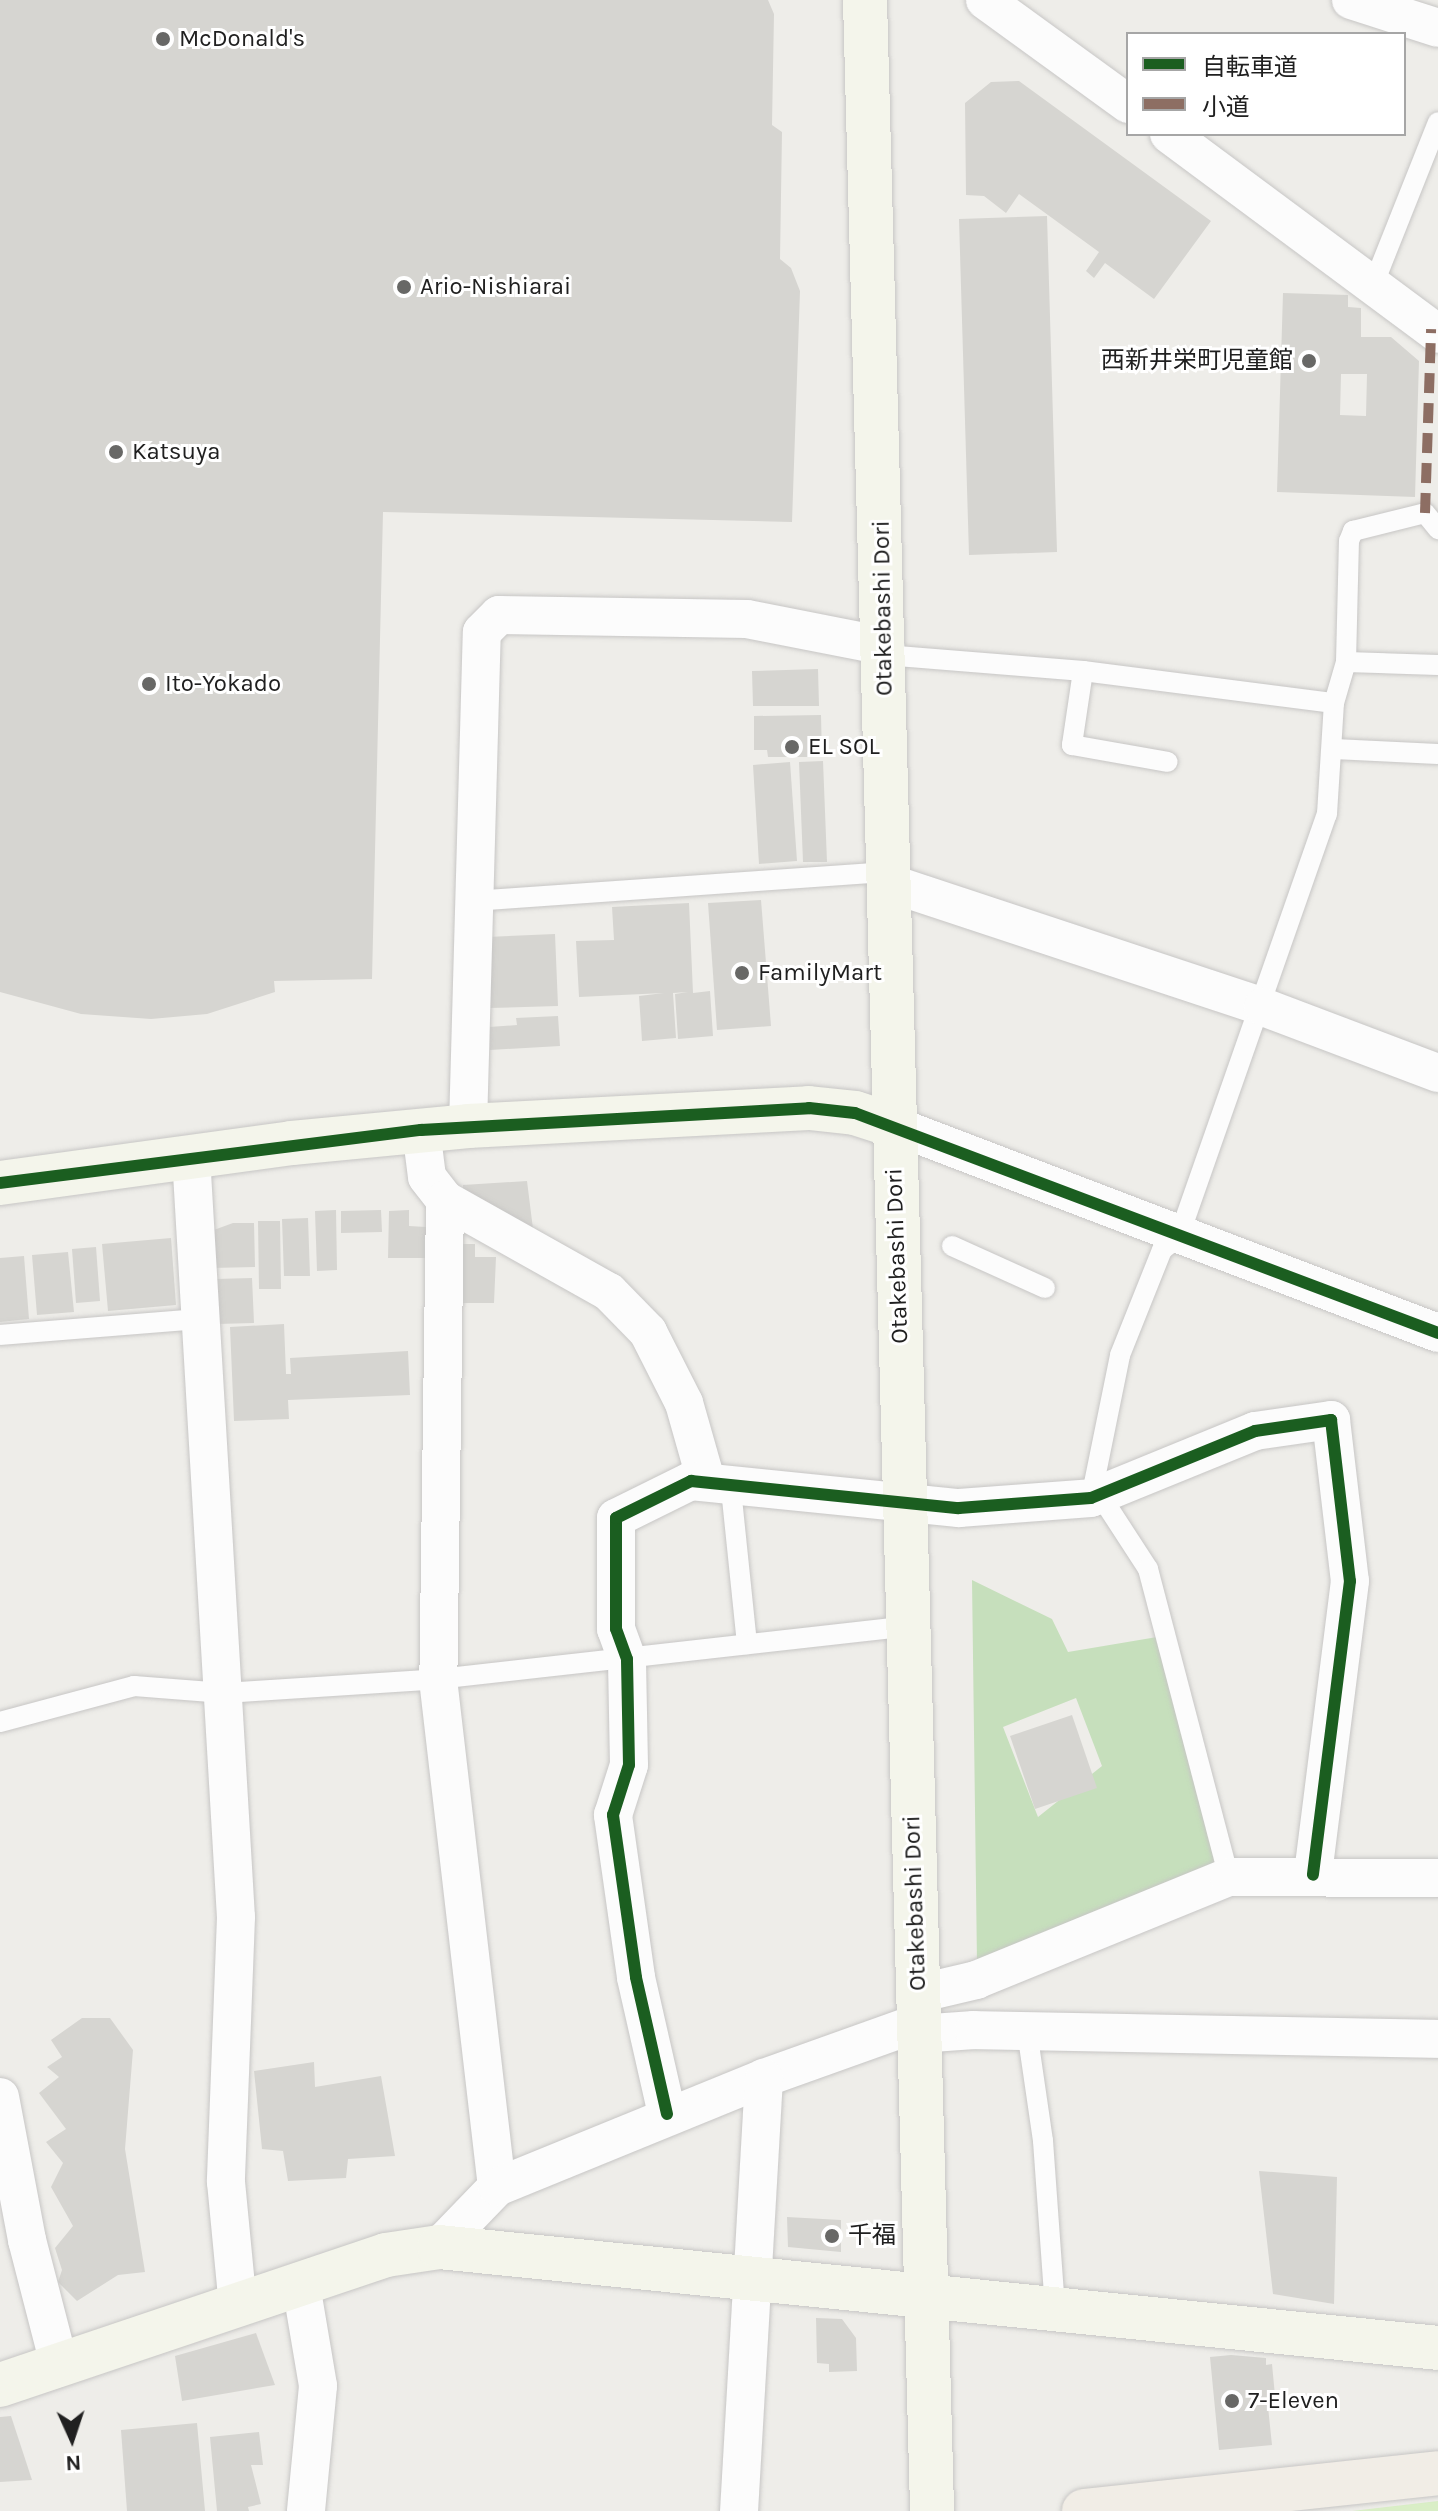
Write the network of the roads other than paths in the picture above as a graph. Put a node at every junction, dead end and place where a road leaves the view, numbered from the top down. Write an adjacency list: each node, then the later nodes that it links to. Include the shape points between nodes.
1 (865, 0): 11 (main road, Otakebashi Dori)
2 (985, 0): 5 (street)
3 (1351, 0): 4 (street)
4 (1438, 28)
5 (1126, 103)
6 (1438, 122): 8 (lane)
7 (1172, 136): 8 (street)
8 (1374, 283): 9 (street)
9 (1438, 334)
10 (1438, 529): 12 (lane, via 1425,513 1353,531)
11 (885, 650): 14 (lane); 19 (main road, Otakebashi Dori); 20 (street, via 747,619 499,615 482,632)
12 (1346, 662): 13 (lane); 15 (lane)
13 (1438, 665)
14 (1083, 671): 15 (lane); 18 (lane, via 1072,745)
15 (1334, 703): 16 (lane)
16 (1334, 749): 17 (lane); 21 (lane, via 1327,814 1264,985)
17 (1438, 754)
18 (1168, 762)
19 (889, 878): 20 (lane); 21 (street); 23 (main road, Otakebashi Dori)
20 (472, 901): 24 (street)
21 (1263, 1007): 22 (street); 29 (lane)
22 (1438, 1073)
23 (893, 1125): 24 (main road, via 855,1113 809,1108); 29 (street); 37 (main road, Otakebashi Dori)
24 (468, 1126): 25 (main road)
25 (421, 1130): 26 (main road); 28 (street, via 427,1177)
26 (191, 1156): 27 (main road); 32 (street)
27 (0, 1183)
28 (445, 1200): 35 (street, via 609,1292 648,1332); 41 (street)
29 (1179, 1236): 33 (street); 36 (lane, via 1162,1250 1120,1355)
30 (952, 1246): 31 (lane)
31 (1045, 1288)
32 (201, 1319): 34 (lane); 42 (street)
33 (1438, 1333)
34 (0, 1335)
35 (719, 1484): 37 (street); 39 (lane); 40 (street, via 691,1481 616,1518 616,1629)
36 (1095, 1496): 37 (street, via 959,1508); 44 (street, via 1255,1431 1331,1420 1350,1581); 45 (lane, via 1148,1569)
37 (905, 1502): 38 (main road, Otakebashi Dori)
38 (907, 1626): 39 (lane); 47 (main road, Otakebashi Dori)
39 (747, 1644): 40 (lane)
40 (627, 1659): 41 (lane); 52 (street, via 629,1765 613,1815 636,1977)
41 (438, 1679): 42 (lane); 54 (street)
42 (224, 1693): 43 (lane, via 134,1686); 59 (street, via 236,1917 226,2182)
43 (0, 1722)
44 (1313, 1875): 45 (street); 46 (street)
45 (1229, 1877): 47 (street, via 976,1980)
46 (1438, 1878)
47 (918, 2017): 48 (street); 50 (street); 58 (main road, Otakebashi Dori)
48 (1027, 2031): 49 (street); 60 (lane, via 1043,2141)
49 (1438, 2039)
50 (764, 2078): 52 (street); 56 (street)
51 (0, 2097): 53 (street)
52 (667, 2114): 54 (street)
53 (6, 2154): 62 (street)
54 (497, 2187): 55 (street)
55 (439, 2247): 56 (main road); 57 (main road, via 412,2248)
56 (756, 2278): 58 (main road); 66 (street)
57 (301, 2285): 59 (main road); 65 (street, via 318,2386)
58 (926, 2293): 60 (main road); 67 (main road, Otakebashi Dori)
59 (238, 2306): 62 (main road)
60 (1055, 2307): 61 (main road)
61 (1438, 2348)
62 (59, 2364): 63 (main road)
63 (0, 2385)
64 (1438, 2473): 68 (main road)
65 (306, 2511)
66 (739, 2511)
67 (932, 2511)
68 (1084, 2511)

